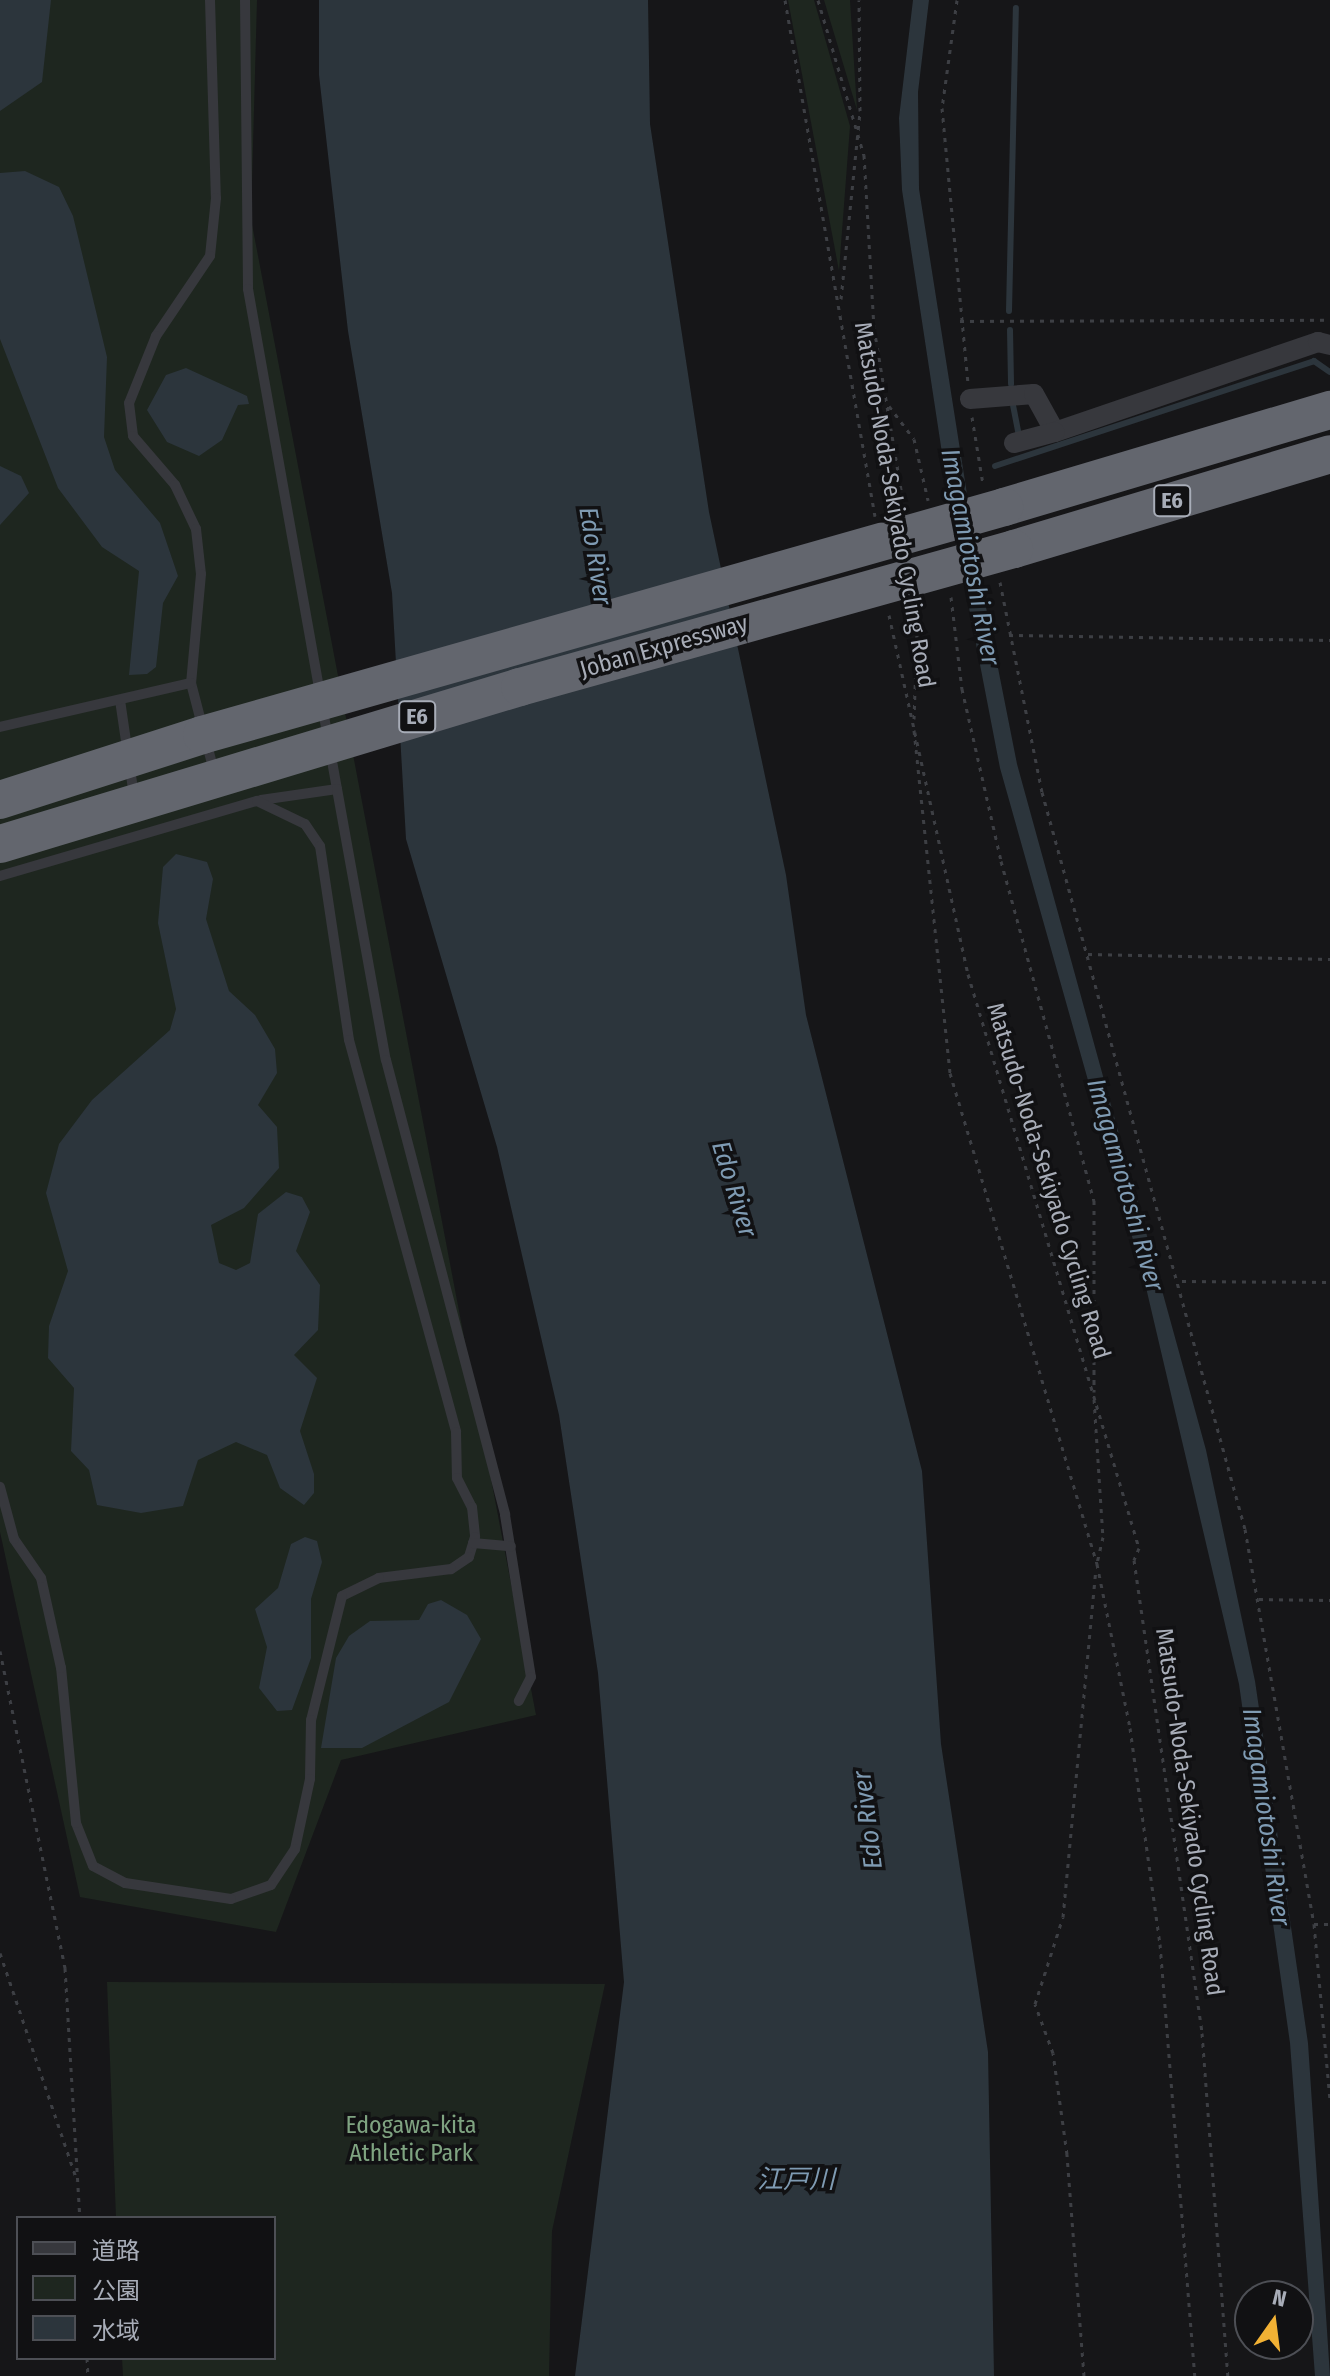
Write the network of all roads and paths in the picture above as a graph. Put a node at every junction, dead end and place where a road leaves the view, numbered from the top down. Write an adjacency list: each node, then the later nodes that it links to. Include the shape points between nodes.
1 (210, 0): 27 (lane, via 216,198 210,256 156,336 129,403 133,436 175,485 196,529 201,574)
2 (245, 0): 31 (lane, via 248,289)
3 (785, 0): 8 (path, Matsudo-Noda-Sekiyado Cycling Road)
4 (818, 0): 7 (path)
5 (859, 0): 7 (path)
6 (957, 0): 10 (path, via 942,108)
7 (858, 134): 8 (path); 20 (path, via 887,403 914,439)
8 (841, 305): 21 (path, Matsudo-Noda-Sekiyado Cycling Road)
9 (1330, 320): 10 (path)
10 (960, 321): 13 (path)
11 (1330, 345): 15 (street, via 1318,342)
12 (1330, 386): 18 (highway)
13 (970, 399): 15 (street, via 1034,394); 19 (path)
14 (1330, 410): 18 (highway, Joban Expressway / E6)
15 (1055, 432): 16 (street)
16 (1014, 443)
17 (1330, 454): 36 (highway, Joban Expressway / E6, bridge)
18 (1043, 496): 32 (highway, Joban Expressway / E6, bridge, via 217,730)
19 (985, 497)
20 (931, 512)
21 (875, 519)
22 (999, 574): 25 (path)
23 (949, 585): 42 (path, via 962,689 1001,861 1094,1200)
24 (889, 611): 29 (path, Matsudo-Noda-Sekiyado Cycling Road)
25 (1009, 635): 26 (path); 38 (path)
26 (1330, 640)
27 (191, 683): 28 (lane); 34 (lane)
28 (120, 700): 30 (lane); 35 (lane)
29 (914, 722): 42 (path, Matsudo-Noda-Sekiyado Cycling Road, via 968,974); 46 (path, via 950,1073)
30 (0, 727)
31 (337, 789): 33 (lane); 45 (lane, via 386,1060)
32 (0, 800)
33 (257, 801): 34 (lane); 44 (lane, via 305,824 320,846 349,1040 456,1432 457,1478 472,1507)
34 (223, 808): 35 (lane)
35 (138, 834): 37 (lane)
36 (0, 844)
37 (0, 876)
38 (1088, 954): 39 (path); 40 (path)
39 (1330, 959)
40 (1180, 1281): 41 (path); 47 (path)
41 (1330, 1282)
42 (1094, 1396): 46 (path, via 1103,1537); 59 (path, Matsudo-Noda-Sekiyado Cycling Road, via 1139,1548 1134,1560 1202,2033)
43 (0, 1487): 44 (lane, via 14,1539 41,1578 61,1668 82,1846 108,1878 207,1896 250,1897 271,1885 295,1849 310,1779 311,1720 342,1596 379,1578 451,1569 469,1557)
44 (473, 1543): 45 (lane)
45 (511, 1546): 50 (lane, via 531,1677)
46 (1097, 1564): 57 (path, via 1063,1917 1035,2004 1053,2053 1067,2154); 58 (path, via 1130,1728 1160,1944)
47 (1259, 1599): 48 (path); 51 (path)
48 (1330, 1600)
49 (0, 1651): 55 (path, via 65,1968)
50 (519, 1701)
51 (1314, 1924): 52 (path); 54 (path)
52 (1330, 1924)
53 (0, 1953): 55 (path)
54 (1330, 2101)
55 (79, 2185): 56 (path)
56 (80, 2216)
57 (1084, 2376)
58 (1195, 2376)
59 (1228, 2376)

